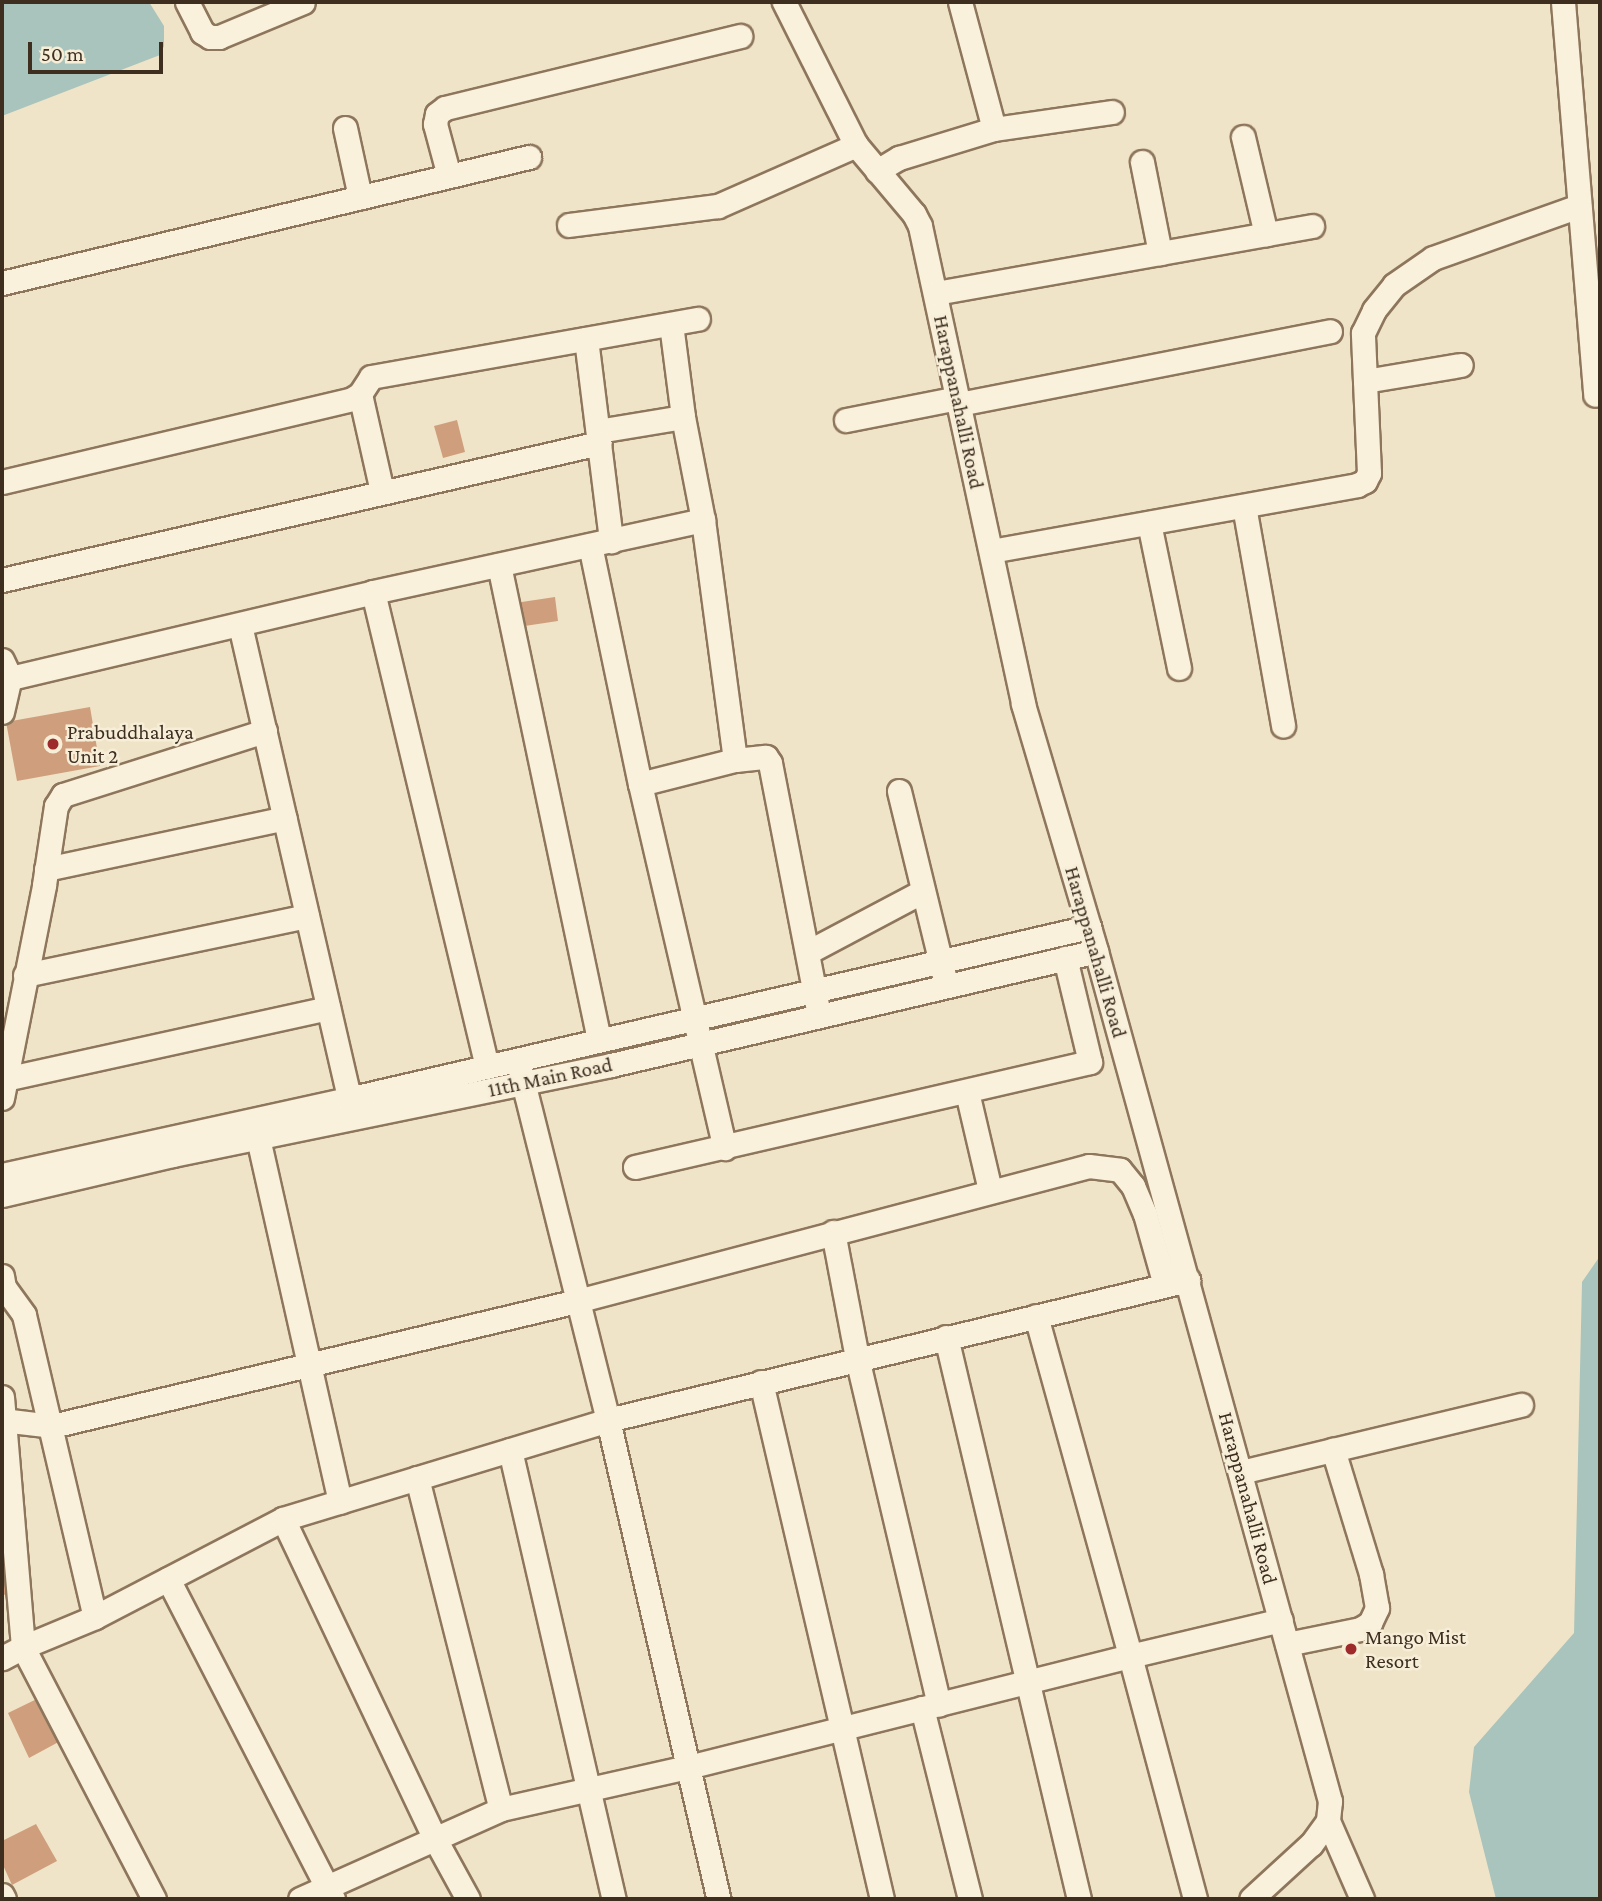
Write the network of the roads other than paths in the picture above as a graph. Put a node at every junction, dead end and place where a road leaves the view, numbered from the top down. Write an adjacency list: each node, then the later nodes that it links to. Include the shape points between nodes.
1 (187, 2): 2 (street, via 202,32 219,37)
2 (303, 2)
3 (784, 2): 11 (street, Harappanahalli Road)
4 (960, 2): 9 (street)
5 (1563, 2): 17 (street)
6 (740, 36): 15 (street, via 445,108 437,114 435,124)
7 (1112, 112): 9 (street)
8 (345, 128): 16 (street)
9 (994, 129): 14 (street, via 899,158)
10 (1243, 137): 20 (street)
11 (856, 145): 14 (street, Harappanahalli Road); 18 (street, via 718,206)
12 (529, 157): 15 (street)
13 (1142, 162): 21 (street)
14 (877, 171): 23 (street, Harappanahalli Road, via 914,214)
15 (449, 176): 16 (street)
16 (360, 197): 22 (street)
17 (1579, 206): 29 (street, via 1433,258 1394,285 1363,333); 31 (street)
18 (569, 225)
19 (1312, 226): 20 (street)
20 (1266, 234): 21 (street)
21 (1160, 253): 23 (street)
22 (2, 283)
23 (936, 293): 32 (street, Harappanahalli Road)
24 (698, 319): 25 (street)
25 (671, 324): 27 (street); 33 (street)
26 (1331, 331): 32 (street)
27 (586, 339): 30 (street, via 371,377); 35 (street)
28 (1461, 365): 29 (street)
29 (1365, 381): 38 (street, via 1366,481)
30 (360, 394): 36 (street); 37 (street)
31 (1595, 395)
32 (959, 401): 34 (street); 42 (street, Harappanahalli Road)
33 (683, 417): 35 (street); 39 (street)
34 (846, 420)
35 (598, 437): 37 (street); 41 (street)
36 (2, 482)
37 (382, 492): 44 (street)
38 (1244, 506): 40 (street); 50 (street)
39 (703, 520): 41 (street); 52 (street)
40 (1149, 523): 42 (street); 47 (street)
41 (601, 543): 43 (street); 53 (street)
42 (990, 551): 59 (street, Harappanahalli Road, via 1023,704)
43 (499, 565): 45 (street); 70 (street)
44 (2, 580)
45 (373, 592): 46 (street); 72 (street)
46 (240, 625): 48 (street); 51 (street)
47 (1179, 668)
48 (4, 672): 49 (street)
49 (2, 712)
50 (1283, 726)
51 (265, 731): 55 (street); 56 (street, via 63,795 56,806)
52 (735, 760): 53 (street); 61 (street, via 761,755 770,763)
53 (640, 784): 69 (street)
54 (900, 791): 57 (street)
55 (285, 818): 56 (street); 58 (street)
56 (46, 869): 64 (street)
57 (923, 891): 61 (street); 63 (street)
58 (307, 916): 64 (street); 67 (street)
59 (1089, 927): 60 (street, Harappanahalli Road); 63 (street, 11th Main Road)
60 (1096, 951): 62 (street, 11th Main Road); 84 (street, Harappanahalli Road)
61 (807, 952): 66 (street)
62 (1065, 958): 65 (street, 11th Main Road); 75 (street, via 1090,1062)
63 (939, 962): 65 (street); 66 (street, 11th Main Road)
64 (25, 975): 74 (street)
65 (947, 985): 68 (street, 11th Main Road)
66 (815, 990): 68 (street); 69 (street, 11th Main Road)
67 (328, 1008): 74 (street); 76 (street)
68 (819, 1015): 71 (street, 11th Main Road)
69 (694, 1018): 70 (street, 11th Main Road); 71 (street)
70 (599, 1040): 73 (street, 11th Main Road)
71 (700, 1042): 73 (street, 11th Main Road); 78 (street)
72 (487, 1067): 73 (street, 11th Main Road); 76 (street, 11th Main Road)
73 (520, 1071): 76 (street, 11th Main Road); 87 (street)
74 (3, 1089)
75 (967, 1092): 78 (street); 81 (street)
76 (351, 1109): 77 (street, 11th Main Road); 80 (street, 11th Main Road)
77 (258, 1138): 82 (street, 11th Main Road); 91 (street)
78 (725, 1147): 79 (street)
79 (635, 1167)
80 (2, 1175)
81 (990, 1190): 83 (street); 85 (street, via 1089,1166 1120,1170 1145,1214)
82 (2, 1195)
83 (833, 1232): 87 (street); 90 (street)
84 (1188, 1280): 85 (street); 99 (street, Harappanahalli Road)
85 (1165, 1285): 88 (street)
86 (2, 1286): 96 (street, via 24,1315)
87 (577, 1301): 91 (street); 95 (street)
88 (1036, 1316): 89 (street); 109 (street)
89 (946, 1337): 90 (street); 111 (street)
90 (857, 1358): 92 (street); 112 (street)
91 (310, 1364): 96 (street); 101 (street)
92 (761, 1382): 95 (street); 113 (street)
93 (1521, 1405): 98 (street)
94 (2, 1412): 96 (street); 103 (street)
95 (608, 1420): 97 (street); 114 (street)
96 (52, 1426): 105 (street)
97 (510, 1450): 100 (street); 115 (street)
98 (1333, 1450): 99 (street); 107 (street, via 1377,1608 1370,1623 1360,1629)
99 (1241, 1472): 106 (street, Harappanahalli Road)
100 (417, 1478): 101 (street); 116 (street)
101 (340, 1502): 102 (street)
102 (283, 1519): 104 (street); 118 (street)
103 (7, 1535): 108 (street)
104 (169, 1578): 105 (street); 119 (street)
105 (95, 1617): 108 (street)
106 (1281, 1620): 107 (street, Harappanahalli Road); 109 (street)
107 (1287, 1644): 117 (street, Harappanahalli Road, via 1330,1801)
108 (23, 1647): 110 (street); 122 (street)
109 (1129, 1656): 111 (street); 130 (street)
110 (2, 1658)
111 (1027, 1682): 112 (street); 129 (street)
112 (931, 1706): 113 (street); 128 (street)
113 (843, 1728): 114 (street); 127 (street)
114 (688, 1768): 115 (street); 126 (street)
115 (590, 1789): 116 (street); 125 (street)
116 (501, 1809): 118 (street)
117 (1328, 1821): 131 (street, via 1311,1844); 132 (street)
118 (435, 1839): 119 (street); 124 (street)
119 (330, 1893): 123 (street)
120 (2, 1895): 121 (street)
121 (4, 1899)
122 (154, 1899)
123 (300, 1899)
124 (468, 1899)
125 (614, 1899)
126 (719, 1899)
127 (882, 1899)
128 (970, 1899)
129 (1079, 1899)
130 (1195, 1899)
131 (1251, 1899)
132 (1362, 1899)

